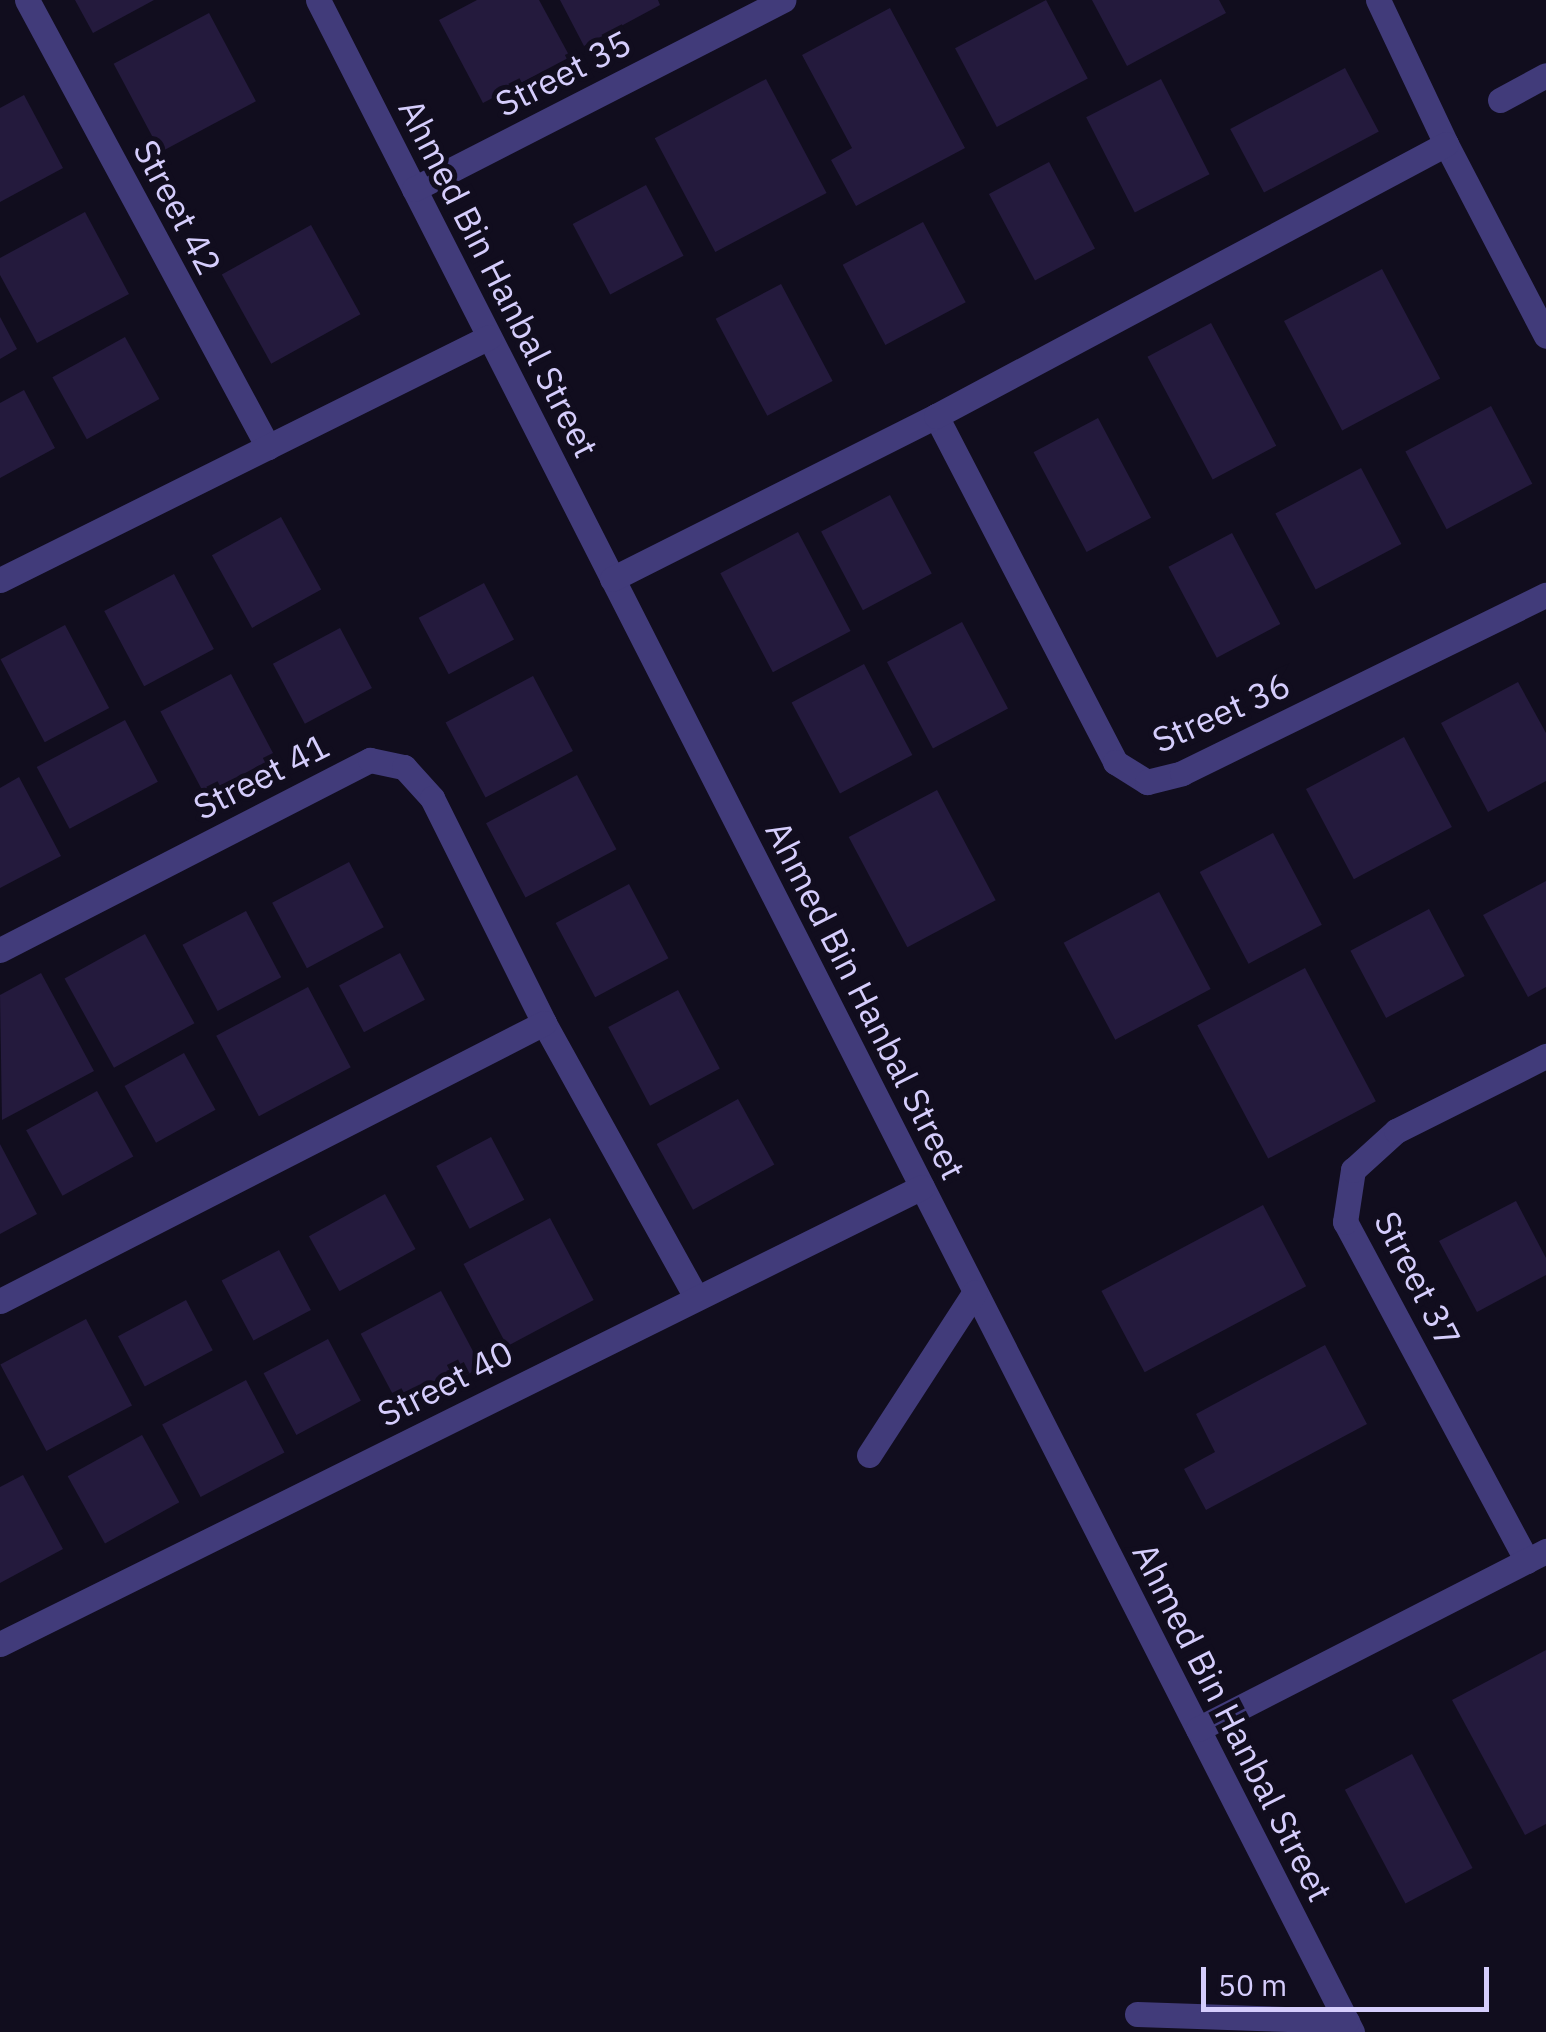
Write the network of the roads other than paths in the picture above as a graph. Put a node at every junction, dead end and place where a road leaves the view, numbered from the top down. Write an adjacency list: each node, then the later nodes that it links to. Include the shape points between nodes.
1 (26, 0): 13 (street, Street 42)
2 (318, 0): 9 (street, Ahmed Bin Hanbal Street)
3 (784, 0): 5 (street, Street 35)
4 (1388, 3): 8 (street)
5 (739, 10): 9 (street, Street 35)
6 (1546, 75): 7 (street)
7 (1500, 100)
8 (1446, 144): 10 (street); 12 (street)
9 (414, 189): 11 (street, Ahmed Bin Hanbal Street)
10 (1546, 336)
11 (489, 337): 13 (street); 15 (street, Ahmed Bin Hanbal Street)
12 (936, 416): 15 (street); 16 (street, Street 36, via 1116,762 1147,782 1182,774)
13 (268, 447): 14 (street)
14 (0, 580)
15 (612, 580): 20 (street, Ahmed Bin Hanbal Street)
16 (1546, 595)
17 (0, 950): 18 (street, Street 41, via 370,760 404,767 432,798)
18 (544, 1023): 22 (street, Street 41); 23 (street)
19 (1546, 1056): 25 (street, Street 37, via 1396,1131 1353,1170 1345,1222)
20 (922, 1187): 21 (street, Ahmed Bin Hanbal Street); 22 (street, Street 40)
21 (976, 1292): 24 (street); 27 (street, Ahmed Bin Hanbal Street)
22 (696, 1297): 26 (street, Street 40)
23 (0, 1301)
24 (870, 1454)
25 (1537, 1556): 27 (street, Street 37)
26 (0, 1644)
27 (1198, 1729): 29 (street, Ahmed Bin Hanbal Street)
28 (1137, 2014): 29 (street)
29 (1349, 2027)

